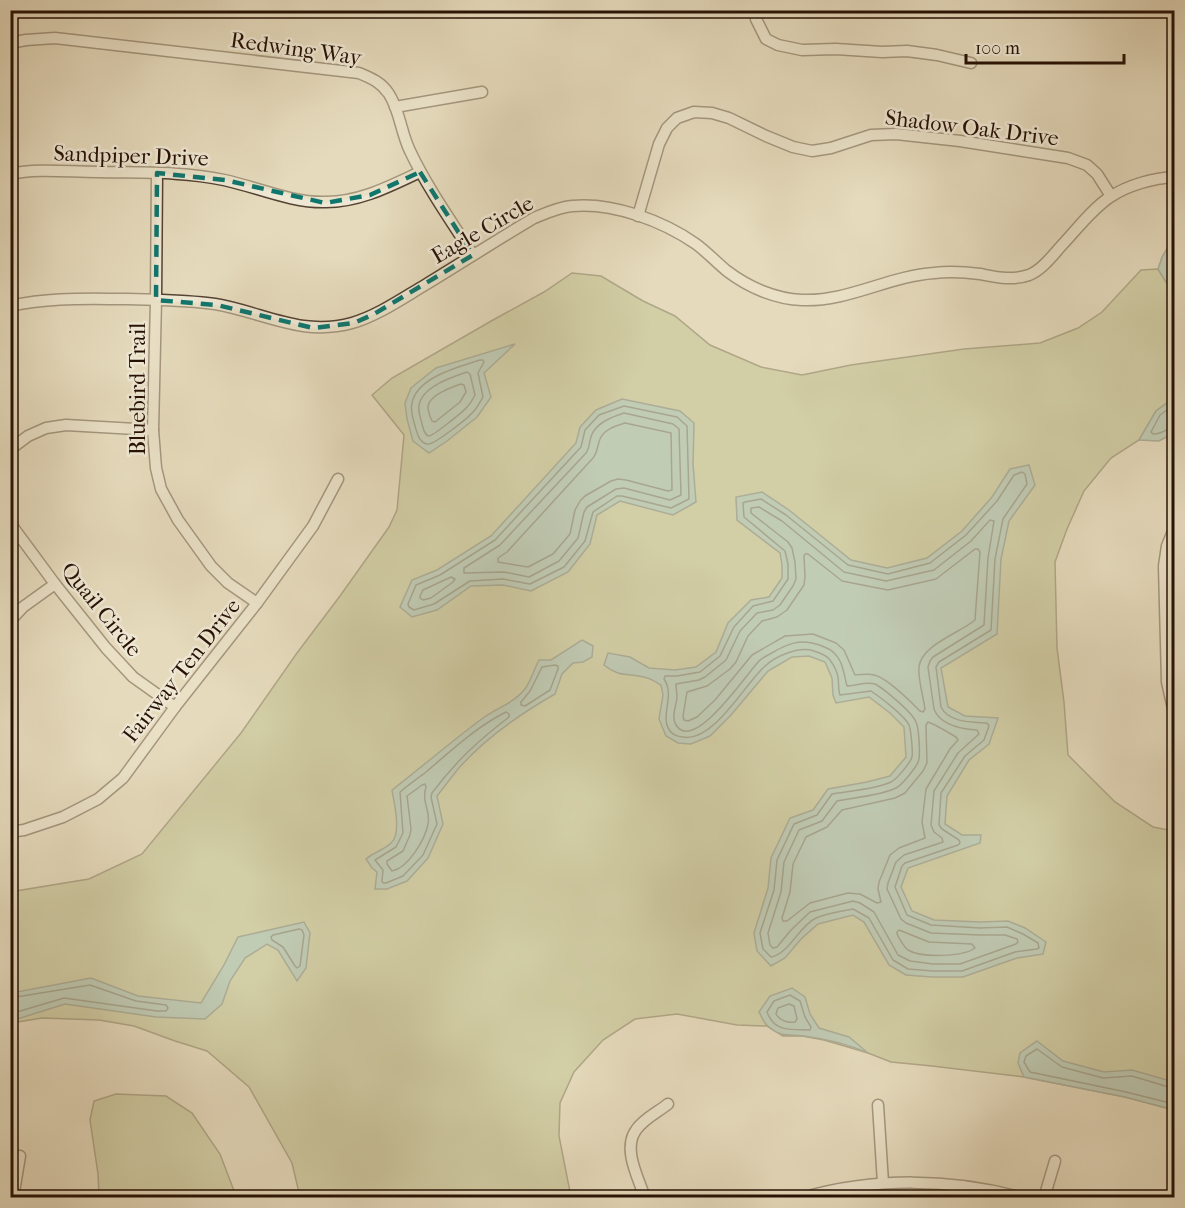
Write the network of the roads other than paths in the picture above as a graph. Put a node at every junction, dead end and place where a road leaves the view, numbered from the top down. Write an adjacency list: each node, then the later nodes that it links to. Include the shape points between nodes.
1 (756, 10): 3 (street, via 766,39 778,45 802,50 908,51)
2 (10, 43): 5 (street, Redwing Way, via 55,38 359,73 382,86)
3 (971, 63)
4 (482, 92): 5 (street)
5 (395, 107): 6 (street, Redwing Way)
6 (420, 172): 7 (street, Sandpiper Drive, via 370,195 325,202 304,201 225,180); 12 (street, Redwing Way)
7 (157, 173): 8 (street, Sandpiper Drive); 13 (street, Bluebird Trail)
8 (10, 174)
9 (1174, 177): 10 (street, Eagle Circle, via 1137,184)
10 (1111, 196): 11 (street, Eagle Circle, via 1030,275 1004,279 960,272 916,274 821,300 799,300 761,291 728,272 680,234); 11 (street, Shadow Oak Drive, via 1087,165 1068,158 896,134 871,135 812,151 793,147 729,118 694,112 677,118 667,128)
11 (638, 216): 12 (street, Eagle Circle, via 585,205 551,210)
12 (473, 255): 13 (street, Eagle Circle, via 374,314 331,327 287,324 192,301)
13 (156, 300): 14 (street, Eagle Circle, via 62,298); 15 (street, Bluebird Trail)
14 (10, 306)
15 (153, 430): 16 (street, via 66,425 46,428 28,436); 21 (street, Bluebird Trail, via 161,489 178,520 211,566)
16 (10, 452)
17 (338, 479): 21 (street, Fairway Ten Drive, via 312,526)
18 (10, 523): 20 (street, Quail Circle)
19 (1174, 529): 24 (street, via 1164,566 1167,682)
20 (55, 584): 22 (street); 23 (street, Quail Circle, via 133,677)
21 (257, 603): 23 (street, Fairway Ten Drive)
22 (10, 621)
23 (175, 707): 25 (street, Fairway Ten Drive, via 123,778 98,799 63,817)
24 (1174, 713)
25 (10, 832)
26 (668, 1104): 32 (street, via 640,1125 631,1144)
27 (878, 1105): 30 (street)
28 (20, 1156): 31 (street)
29 (1055, 1161): 35 (street)
30 (883, 1183): 33 (street); 34 (street, via 935,1183)
31 (13, 1197)
32 (645, 1197)
33 (802, 1197)
34 (1023, 1197)
35 (1044, 1197)

